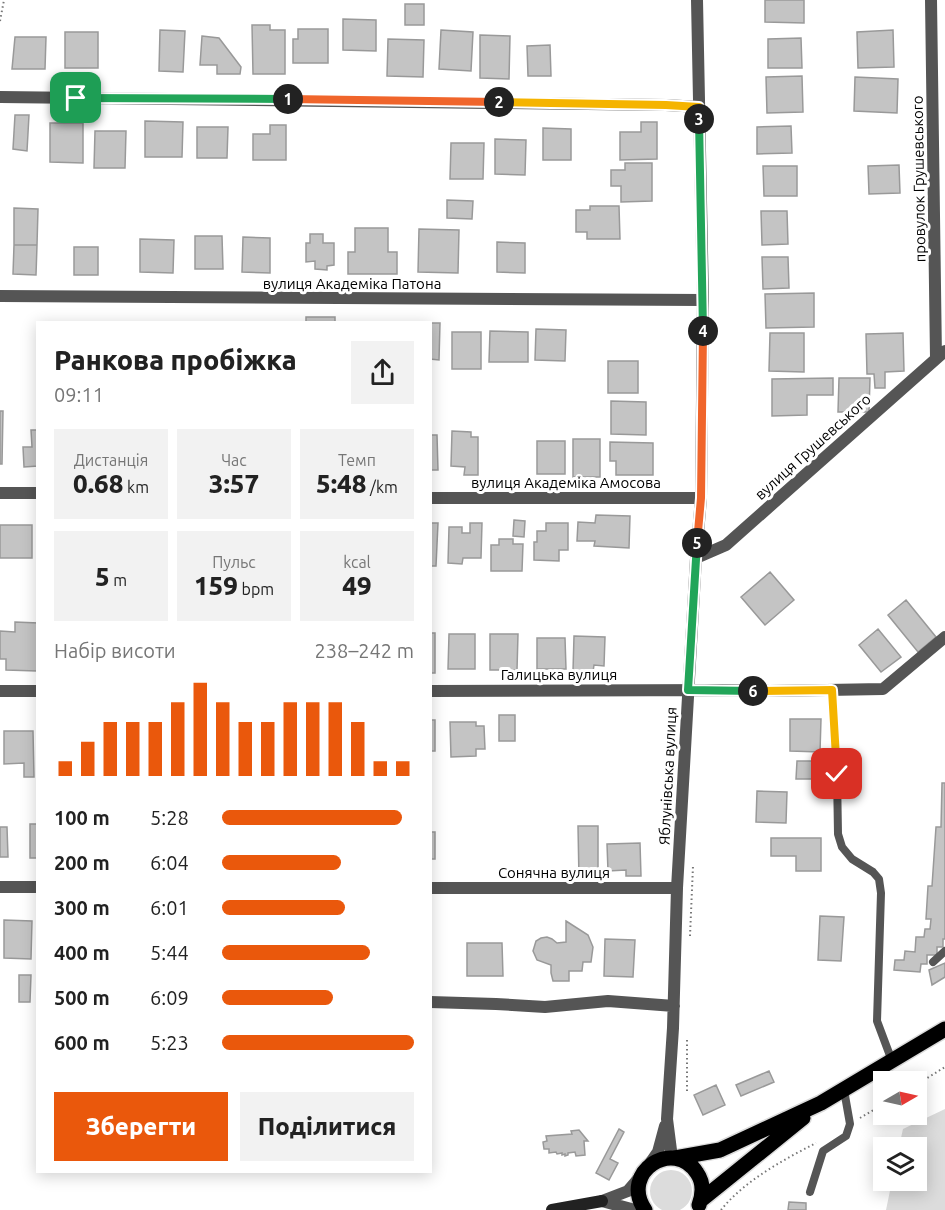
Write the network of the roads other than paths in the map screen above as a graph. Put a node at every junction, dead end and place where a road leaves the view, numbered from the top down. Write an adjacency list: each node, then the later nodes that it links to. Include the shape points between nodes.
1 (697, 0): 4 (street, Яблунівська вулиця)
2 (931, 0): 7 (street, провулок Грушевського)
3 (0, 97): 4 (street)
4 (699, 107): 6 (street, Яблунівська вулиця)
5 (0, 296): 6 (street, вулиця Академіка Патона)
6 (703, 300): 11 (street, Яблунівська вулиця)
7 (940, 354): 12 (street, вулиця Грушевського, via 726,545)
8 (0, 493): 9 (street)
9 (36, 494)
10 (432, 498): 11 (street, вулиця Академіка Амосова)
11 (701, 498): 12 (street, Яблунівська вулиця)
12 (696, 558): 14 (street, Яблунівська вулиця)
13 (945, 637): 15 (street, Галицька вулиця, via 883,689)
14 (688, 690): 15 (street, Галицька вулиця); 17 (street, Галицька вулиця); 22 (street, Яблунівська вулиця)
15 (832, 690): 28 (lane, via 838,834 852,859 879,879 877,1021)
16 (36, 691): 18 (street)
17 (432, 691)
18 (0, 692)
19 (0, 887): 20 (street)
20 (36, 887)
21 (432, 888): 22 (street, Сонячна вулиця)
22 (677, 888): 26 (street, Яблунівська вулиця)
23 (945, 951): 24 (lane)
24 (933, 962)
25 (432, 1002): 26 (street, via 545,1007 608,1001)
26 (674, 1006): 31 (street, Яблунівська вулиця)
27 (945, 1029): 28 (main road)
28 (892, 1061): 29 (main road)
29 (844, 1090): 30 (main road); 34 (lane, via 850,1124 846,1136 823,1151)
30 (822, 1103): 32 (main road, via 720,1150); 36 (main road)
31 (666, 1119): 32 (street, Яблунівська вулиця); 33 (street, via 658,1152)
32 (673, 1158): 33 (main road, via 660,1160); 36 (main road, via 687,1162 699,1176 702,1189)
33 (645, 1171): 35 (street, via 628,1191); 39 (main road, via 639,1183)
34 (810, 1192)
35 (602, 1201): 37 (main road); 38 (street)
36 (698, 1206)
37 (552, 1210)
38 (635, 1210)
39 (645, 1210)

